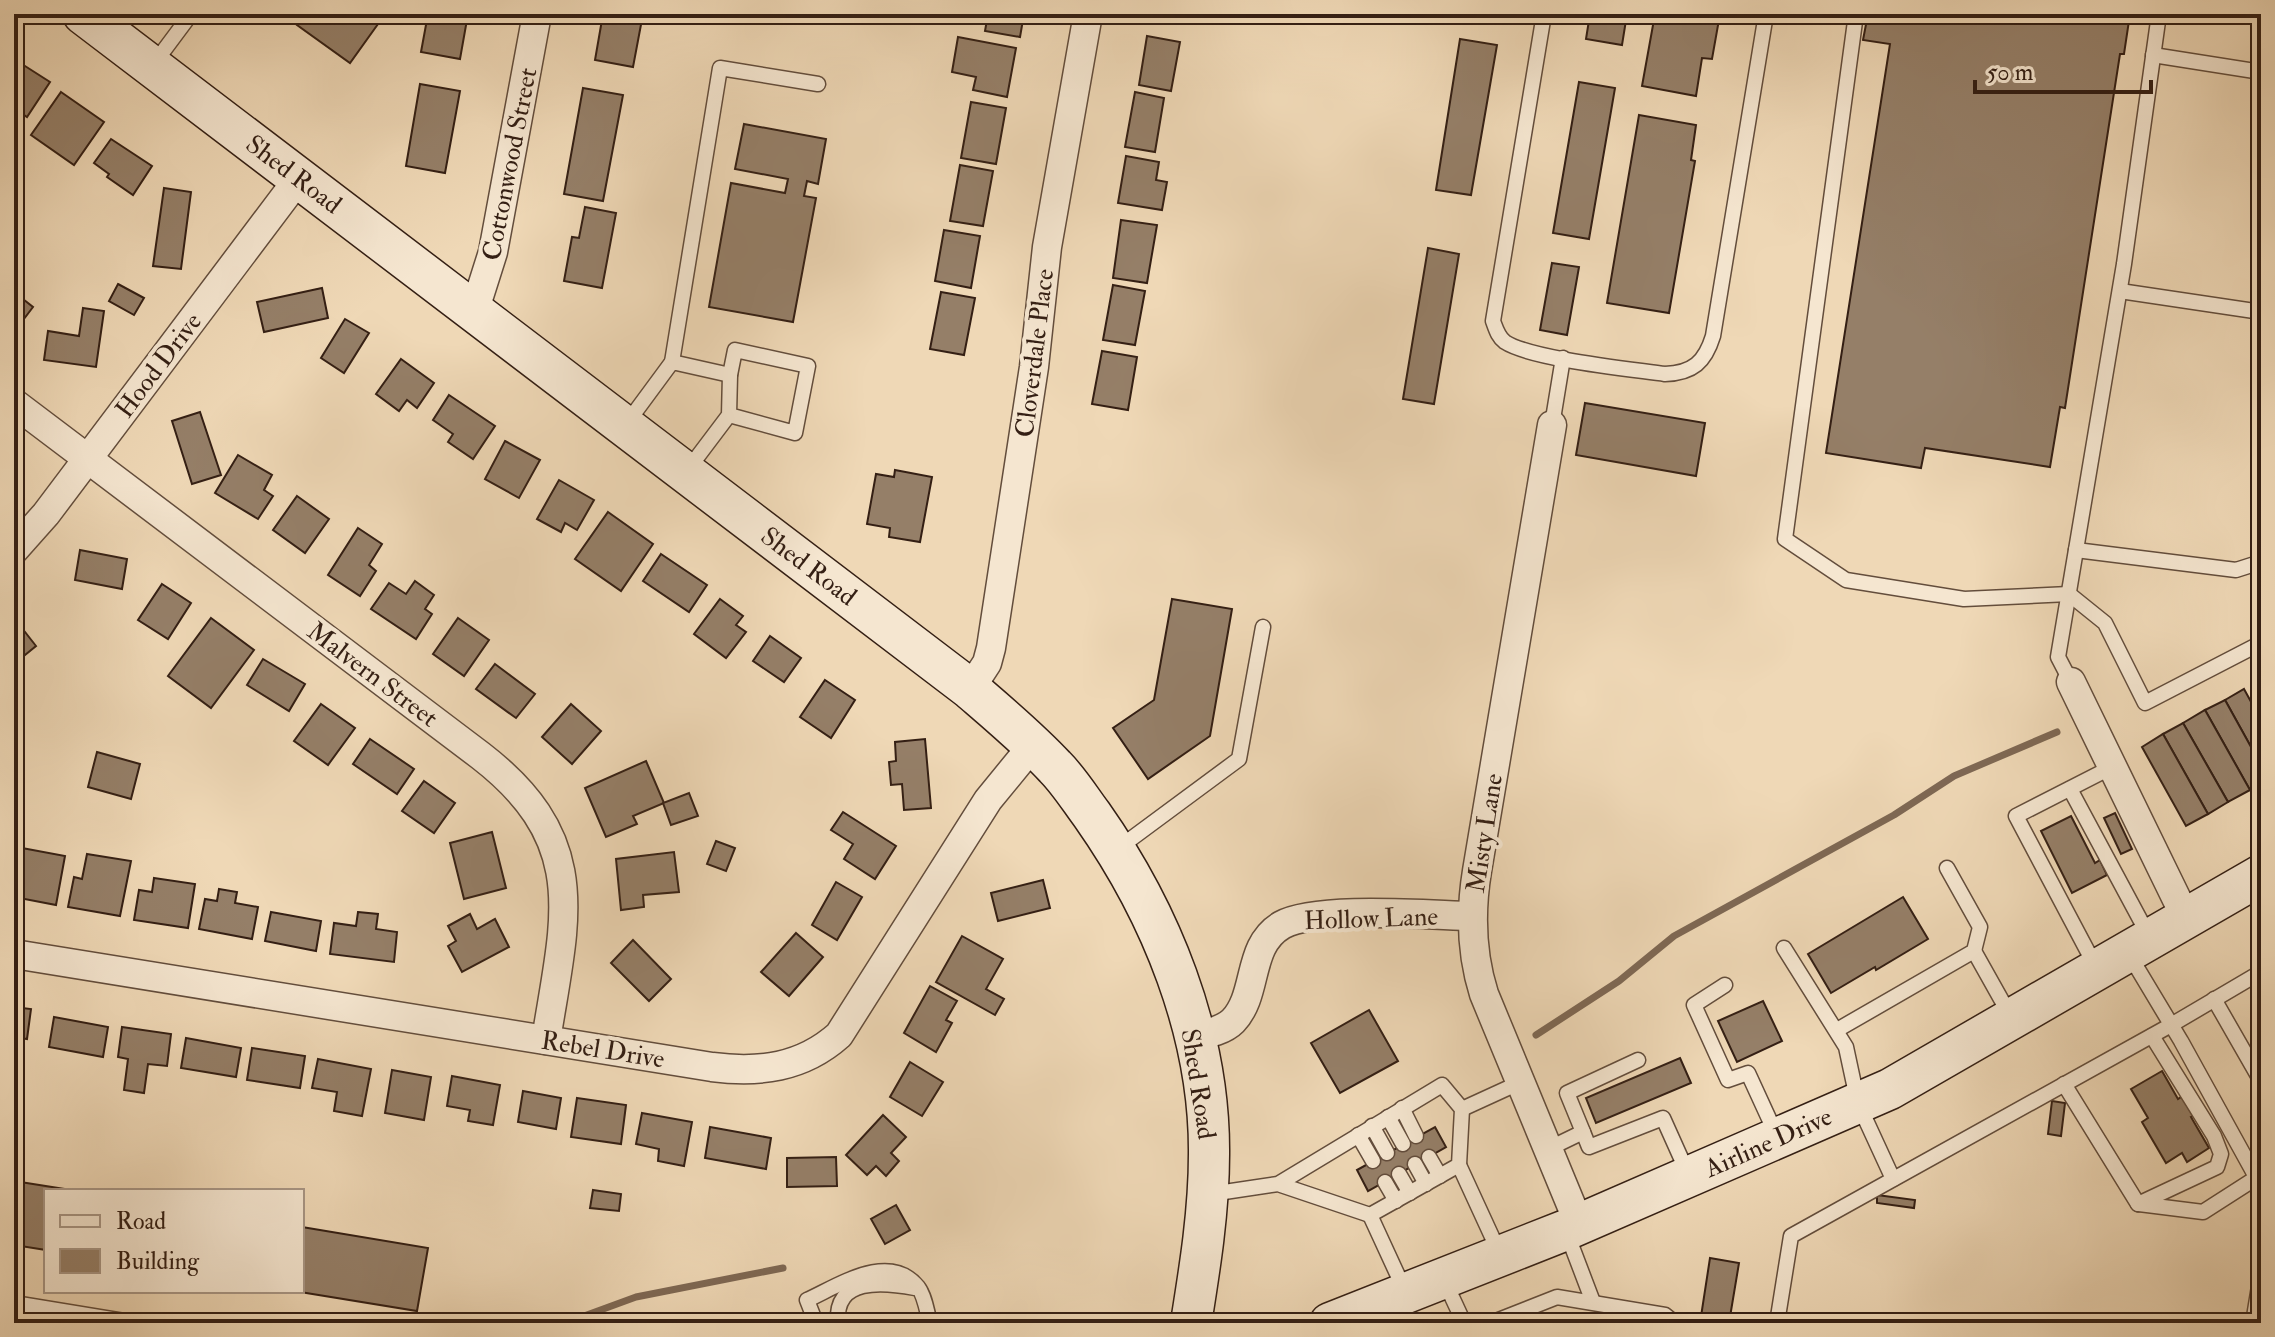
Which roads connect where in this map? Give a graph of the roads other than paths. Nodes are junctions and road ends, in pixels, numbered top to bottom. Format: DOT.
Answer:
graph roads {
  1 [pos="83,14"];
  2 [pos="191,14"];
  3 [pos="537,14"];
  4 [pos="1088,14"];
  5 [pos="1544,14"];
  6 [pos="1766,14"];
  7 [pos="1856,14"];
  8 [pos="2159,14"];
  9 [pos="2153,55"];
  10 [pos="152,66"];
  11 [pos="2261,72"];
  12 [pos="818,84"];
  13 [pos="299,178"];
  14 [pos="2120,291"];
  15 [pos="474,312"];
  16 [pos="2261,312"];
  17 [pos="1563,358"];
  18 [pos="672,362"];
  19 [pos="730,375"];
  20 [pos="14,403"];
  21 [pos="729,415"];
  22 [pos="1552,425"];
  23 [pos="625,426"];
  24 [pos="88,459"];
  25 [pos="686,473"];
  26 [pos="14,550"];
  27 [pos="2076,550"];
  28 [pos="2261,562"];
  29 [pos="2069,594"];
  30 [pos="1263,627"];
  31 [pos="2261,643"];
  32 [pos="2071,682"];
  33 [pos="970,689"];
  34 [pos="1033,745"];
  35 [pos="2112,767"];
  36 [pos="2070,789"];
  37 [pos="1116,850"];
  38 [pos="1947,868"];
  39 [pos="2261,875"];
  40 [pos="1472,916"];
  41 [pos="2186,918"];
  42 [pos="1784,948"];
  43 [pos="1974,951"];
  44 [pos="2125,953"];
  45 [pos="14,954"];
  46 [pos="2261,972"];
  47 [pos="1725,985"];
  48 [pos="2214,999"];
  49 [pos="2012,1018"];
  50 [pos="2171,1025"];
  51 [pos="1837,1030"];
  52 [pos="2152,1036"];
  53 [pos="1193,1037"];
  54 [pos="546,1040"];
  55 [pos="1638,1060"];
  56 [pos="2261,1081"];
  57 [pos="1521,1082"];
  58 [pos="2064,1084"];
  59 [pos="1858,1103"];
  60 [pos="1402,1108"];
  61 [pos="1462,1109"];
  62 [pos="1388,1117"];
  63 [pos="1372,1126"];
  64 [pos="1583,1132"];
  65 [pos="1358,1135"];
  66 [pos="1416,1136"];
  67 [pos="1778,1138"];
  68 [pos="1403,1144"];
  69 [pos="1548,1149"];
  70 [pos="1387,1153"];
  71 [pos="1429,1157"];
  72 [pos="1373,1161"];
  73 [pos="1415,1164"];
  74 [pos="1459,1165"];
  75 [pos="1399,1174"];
  76 [pos="1689,1177"];
  77 [pos="1893,1179"];
  78 [pos="1433,1180"];
  79 [pos="1385,1182"];
  80 [pos="2259,1182"];
  81 [pos="1278,1184"];
  82 [pos="1410,1193"];
  83 [pos="1207,1194"];
  84 [pos="1396,1201"];
  85 [pos="2138,1204"];
  86 [pos="1370,1215"];
  87 [pos="1572,1227"];
  88 [pos="1501,1255"];
  89 [pos="2261,1274"];
  90 [pos="1443,1278"];
  91 [pos="919,1289"];
  92 [pos="1406,1293"];
  93 [pos="1593,1302"];
  94 [pos="14,1303"];
  95 [pos="1347,1320"];
  96 [pos="136,1323"];
  97 [pos="816,1323"];
  98 [pos="838,1323"];
  99 [pos="930,1323"];
  100 [pos="1191,1323"];
  101 [pos="1464,1323"];
  102 [pos="1491,1323"];
  103 [pos="1675,1323"];
  104 [pos="1777,1323"];
  105 [pos="2253,1323"];
  1 -- 10 [label="street, Shed Road"];
  2 -- 10 [label="lane"];
  3 -- 15 [label="street, Cottonwood Street"];
  4 -- 33 [label="street, Cloverdale Place"];
  5 -- 17 [label="lane"];
  6 -- 17 [label="lane"];
  7 -- 29 [label="lane"];
  8 -- 9 [label="lane"];
  9 -- 11 [label="lane"];
  9 -- 14 [label="lane"];
  10 -- 13 [label="street, Shed Road"];
  12 -- 18 [label="lane"];
  13 -- 15 [label="street, Shed Road"];
  13 -- 24 [label="street, Hood Drive"];
  14 -- 16 [label="lane"];
  14 -- 27 [label="lane"];
  15 -- 23 [label="street, Shed Road"];
  17 -- 22 [label="lane"];
  18 -- 19 [label="lane"];
  18 -- 23 [label="lane"];
  19 -- 21 [label="lane"];
  19 -- 21 [label="lane"];
  20 -- 24 [label="street, Malvern Street"];
  21 -- 25 [label="lane"];
  22 -- 40 [label="street, Misty Lane"];
  23 -- 25 [label="street, Shed Road"];
  24 -- 26 [label="street, Hood Drive"];
  24 -- 54 [label="street, Malvern Street"];
  25 -- 33 [label="street, Shed Road"];
  27 -- 28 [label="lane"];
  27 -- 29 [label="lane"];
  29 -- 31 [label="lane"];
  29 -- 32 [label="lane"];
  30 -- 37 [label="lane"];
  32 -- 35 [label="street"];
  33 -- 34 [label="street, Shed Road"];
  34 -- 37 [label="street, Shed Road"];
  34 -- 54 [label="street, Rebel Drive"];
  35 -- 36 [label="lane"];
  35 -- 41 [label="street"];
  36 -- 44 [label="lane"];
  36 -- 44 [label="lane"];
  37 -- 53 [label="street, Shed Road"];
  38 -- 43 [label="lane"];
  39 -- 41 [label="street, Airline Drive"];
  40 -- 53 [label="street, Hollow Lane"];
  40 -- 57 [label="street, Misty Lane"];
  41 -- 44 [label="street, Airline Drive"];
  42 -- 51 [label="lane"];
  43 -- 49 [label="lane"];
  43 -- 51 [label="lane"];
  44 -- 49 [label="street, Airline Drive"];
  44 -- 50 [label="lane"];
  45 -- 54 [label="street, Rebel Drive"];
  46 -- 48 [label="lane"];
  47 -- 67 [label="lane"];
  48 -- 50 [label="lane"];
  48 -- 56 [label="lane"];
  49 -- 59 [label="street, Airline Drive"];
  50 -- 52 [label="lane"];
  50 -- 80 [label="lane"];
  51 -- 59 [label="lane"];
  52 -- 58 [label="lane"];
  52 -- 85 [label="lane"];
  53 -- 83 [label="street, Shed Road"];
  55 -- 64 [label="lane"];
  57 -- 61 [label="lane"];
  57 -- 69 [label="street, Misty Lane"];
  58 -- 77 [label="lane"];
  58 -- 85 [label="lane"];
  59 -- 67 [label="street, Airline Drive"];
  59 -- 77 [label="lane"];
  60 -- 61 [label="lane"];
  60 -- 62 [label="lane"];
  60 -- 66 [label="lane"];
  61 -- 74 [label="lane"];
  62 -- 63 [label="lane"];
  62 -- 68 [label="lane"];
  63 -- 65 [label="lane"];
  63 -- 70 [label="lane"];
  64 -- 69 [label="lane"];
  64 -- 76 [label="lane"];
  65 -- 72 [label="lane"];
  65 -- 81 [label="lane"];
  67 -- 76 [label="street, Airline Drive"];
  69 -- 87 [label="street, Misty Lane"];
  71 -- 78 [label="lane"];
  73 -- 78 [label="lane"];
  74 -- 78 [label="lane"];
  74 -- 88 [label="lane"];
  75 -- 82 [label="lane"];
  76 -- 87 [label="street, Airline Drive"];
  77 -- 104 [label="lane"];
  78 -- 82 [label="lane"];
  79 -- 84 [label="lane"];
  80 -- 85 [label="lane"];
  81 -- 83 [label="lane"];
  81 -- 86 [label="lane"];
  82 -- 84 [label="lane"];
  83 -- 100 [label="street, Shed Road"];
  84 -- 86 [label="lane"];
  86 -- 92 [label="lane"];
  87 -- 88 [label="street, Airline Drive"];
  87 -- 93 [label="lane"];
  88 -- 90 [label="street, Airline Drive"];
  89 -- 105 [label="lane"];
  90 -- 92 [label="street, Airline Drive"];
  90 -- 101 [label="lane"];
  91 -- 97 [label="lane"];
  91 -- 98 [label="lane"];
  91 -- 99 [label="lane"];
  92 -- 95 [label="street, Airline Drive"];
  93 -- 102 [label="lane"];
  93 -- 103 [label="lane"];
  94 -- 96 [label="lane"];
}
